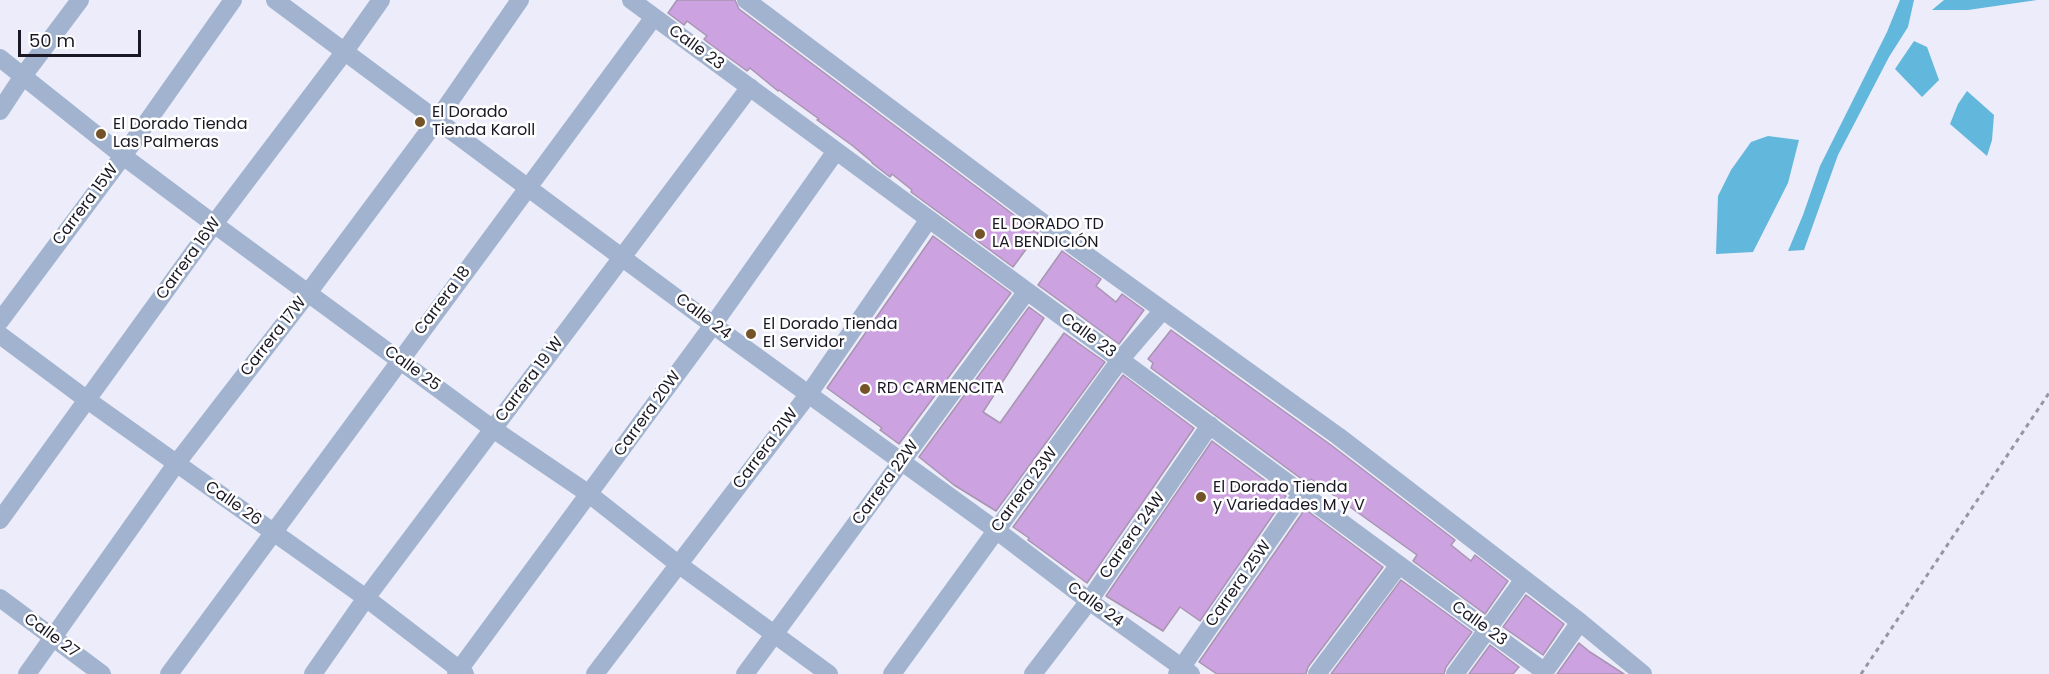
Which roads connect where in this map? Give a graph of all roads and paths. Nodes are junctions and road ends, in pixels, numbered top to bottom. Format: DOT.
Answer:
graph roads {
  1 [pos="80,0"];
  2 [pos="232,0"];
  3 [pos="275,0"];
  4 [pos="381,0"];
  5 [pos="520,0"];
  6 [pos="631,0"];
  7 [pos="746,0"];
  8 [pos="654,17"];
  9 [pos="345,51"];
  10 [pos="0,58"];
  11 [pos="23,76"];
  12 [pos="750,87"];
  13 [pos="0,111"];
  14 [pos="437,120"];
  15 [pos="836,151"];
  16 [pos="123,156"];
  17 [pos="527,188"];
  18 [pos="929,219"];
  19 [pos="214,224"];
  20 [pos="624,258"];
  21 [pos="1027,291"];
  22 [pos="308,293"];
  23 [pos="1163,310"];
  24 [pos="0,321"];
  25 [pos="712,325"];
  26 [pos="0,334"];
  27 [pos="399,360"];
  28 [pos="1120,360"];
  29 [pos="2049,393"];
  30 [pos="808,395"];
  31 [pos="86,399"];
  32 [pos="1210,425"];
  33 [pos="493,429"];
  34 [pos="901,462"];
  35 [pos="176,464"];
  36 [pos="589,494"];
  37 [pos="1302,494"];
  38 [pos="0,520"];
  39 [pos="996,530"];
  40 [pos="275,532"];
  41 [pos="678,564"];
  42 [pos="1399,565"];
  43 [pos="1524,579"];
  44 [pos="0,598"];
  45 [pos="366,598"];
  46 [pos="1089,601"];
  47 [pos="1580,622"];
  48 [pos="1487,630"];
  49 [pos="774,634"];
  50 [pos="54,637"];
  51 [pos="460,672"];
  52 [pos="1184,672"];
  53 [pos="1544,673"];
  54 [pos="27,674"];
  55 [pos="102,674"];
  56 [pos="169,674"];
  57 [pos="313,674"];
  58 [pos="595,674"];
  59 [pos="745,674"];
  60 [pos="829,674"];
  61 [pos="892,674"];
  62 [pos="1033,674"];
  63 [pos="1317,674"];
  64 [pos="1455,674"];
  65 [pos="1643,674"];
  66 [pos="1861,674"];
  1 -- 11 [label="street"];
  2 -- 16 [label="street, Carrera 15W"];
  3 -- 9 [label="street, Calle 24"];
  4 -- 9 [label="street, Carrera 16W"];
  5 -- 14 [label="street, Carrera 17W"];
  6 -- 8 [label="street, Calle 23"];
  7 -- 23 [label="street"];
  8 -- 12 [label="street, Calle 23"];
  8 -- 17 [label="street, Carrera 18"];
  9 -- 14 [label="street, Calle 24"];
  9 -- 19 [label="street, Carrera 16W"];
  10 -- 11 [label="street, Calle 25"];
  11 -- 13 [label="street"];
  11 -- 16 [label="street, Calle 25"];
  12 -- 15 [label="street, Calle 23"];
  12 -- 20 [label="street, Carrera 19 W"];
  14 -- 17 [label="street, Calle 24"];
  14 -- 22 [label="street, Carrera 17W"];
  15 -- 18 [label="street, Calle 23"];
  15 -- 25 [label="street, Carrera 20W"];
  16 -- 19 [label="street, Calle 25"];
  16 -- 24 [label="street, Carrera 15W"];
  17 -- 20 [label="street, Calle 24"];
  17 -- 27 [label="street, Carrera 18"];
  18 -- 21 [label="street, Calle 23"];
  18 -- 30 [label="street, Carrera 21W"];
  19 -- 22 [label="street, Calle 25"];
  19 -- 31 [label="street, Carrera 16W"];
  20 -- 25 [label="street, Calle 24"];
  20 -- 33 [label="street, Carrera 19 W"];
  21 -- 28 [label="street, Calle 23"];
  21 -- 34 [label="street, Carrera 22W"];
  22 -- 27 [label="street, Calle 25"];
  22 -- 35 [label="street, Carrera 17W"];
  23 -- 28 [label="street, Carrera 23W"];
  23 -- 43 [label="street"];
  25 -- 30 [label="street, Calle 24"];
  25 -- 36 [label="street, Carrera 20W"];
  26 -- 31 [label="street, Calle 26"];
  27 -- 33 [label="street, Calle 25"];
  27 -- 40 [label="street, Carrera 18"];
  28 -- 32 [label="street, Calle 23"];
  28 -- 39 [label="street, Carrera 23W"];
  29 -- 66 [label="path"];
  30 -- 34 [label="street, Calle 24"];
  30 -- 41 [label="street, Carrera 21W"];
  31 -- 35 [label="street, Calle 26"];
  31 -- 38 [label="street, Carrera 16W"];
  32 -- 37 [label="street, Calle 23"];
  32 -- 46 [label="street, Carrera 24W"];
  33 -- 36 [label="street, Calle 25"];
  33 -- 45 [label="street, Carrera 19 W"];
  34 -- 39 [label="street, Calle 24"];
  34 -- 49 [label="street, Carrera 22W"];
  35 -- 40 [label="street, Calle 26"];
  35 -- 50 [label="street, Carrera 17W"];
  36 -- 41 [label="street, Calle 25"];
  36 -- 51 [label="street, Carrera 20W"];
  37 -- 42 [label="street, Calle 23"];
  37 -- 52 [label="street, Carrera 25W"];
  39 -- 46 [label="street, Calle 24"];
  39 -- 61 [label="street, Carrera 23W"];
  40 -- 45 [label="street, Calle 26"];
  40 -- 56 [label="street, Carrera 18"];
  41 -- 49 [label="street, Calle 25"];
  41 -- 58 [label="street, Carrera 21W"];
  42 -- 48 [label="street, Calle 23"];
  42 -- 63 [label="street"];
  43 -- 47 [label="street"];
  43 -- 48 [label="street"];
  44 -- 50 [label="street, Calle 27"];
  45 -- 51 [label="street, Calle 26"];
  45 -- 57 [label="street, Carrera 19 W"];
  46 -- 52 [label="street, Calle 24"];
  46 -- 62 [label="street, Carrera 24W"];
  47 -- 53 [label="street"];
  47 -- 65 [label="street"];
  48 -- 53 [label="street, Calle 23"];
  48 -- 64 [label="street"];
  49 -- 59 [label="street, Carrera 22W"];
  49 -- 60 [label="street, Calle 25"];
  50 -- 54 [label="street, Carrera 17W"];
  50 -- 55 [label="street, Calle 27"];
}
